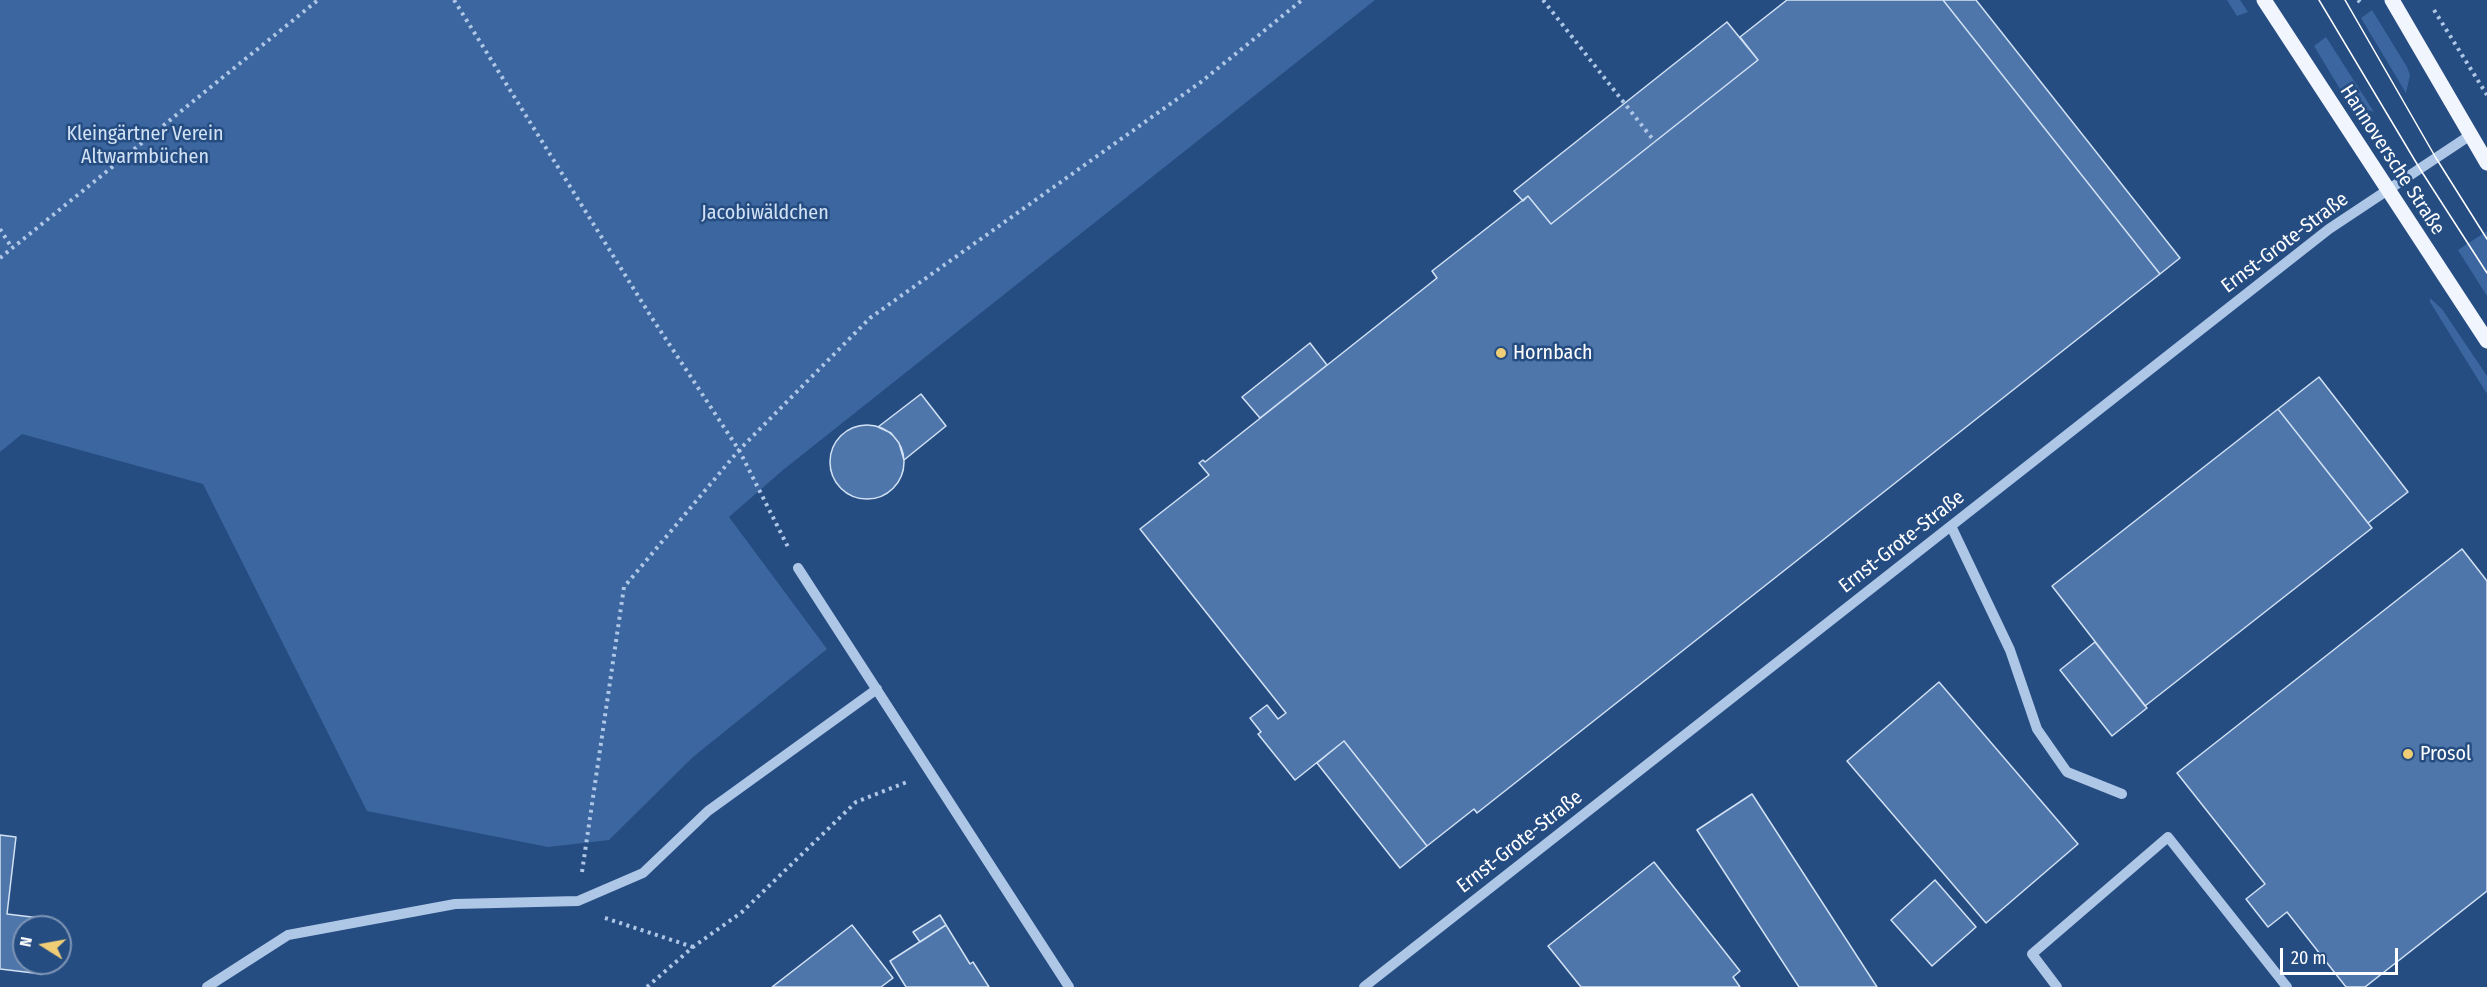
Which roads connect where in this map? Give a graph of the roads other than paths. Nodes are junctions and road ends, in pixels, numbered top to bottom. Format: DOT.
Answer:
graph roads {
  1 [pos="2264,0"];
  2 [pos="2392,0"];
  3 [pos="2469,136"];
  4 [pos="2487,163"];
  5 [pos="2386,190"];
  6 [pos="2487,341"];
  7 [pos="1951,526"];
  8 [pos="798,568"];
  9 [pos="877,689"];
  10 [pos="2122,794"];
  11 [pos="207,987"];
  12 [pos="1069,987"];
  13 [pos="1364,987"];
  14 [pos="2057,987"];
  15 [pos="2287,987"];
  1 -- 5 [label="main road, Hannoversche Straße"];
  2 -- 3 [label="main road"];
  3 -- 4 [label="main road"];
  3 -- 5 [label="street, Ernst-Grote-Straße"];
  5 -- 6 [label="main road, Hannoversche Straße"];
  5 -- 7 [label="street, Ernst-Grote-Straße"];
  7 -- 10 [label="street"];
  7 -- 13 [label="street, Ernst-Grote-Straße"];
  8 -- 9 [label="street"];
  9 -- 11 [label="street"];
  9 -- 12 [label="street"];
  14 -- 15 [label="street"];
}
